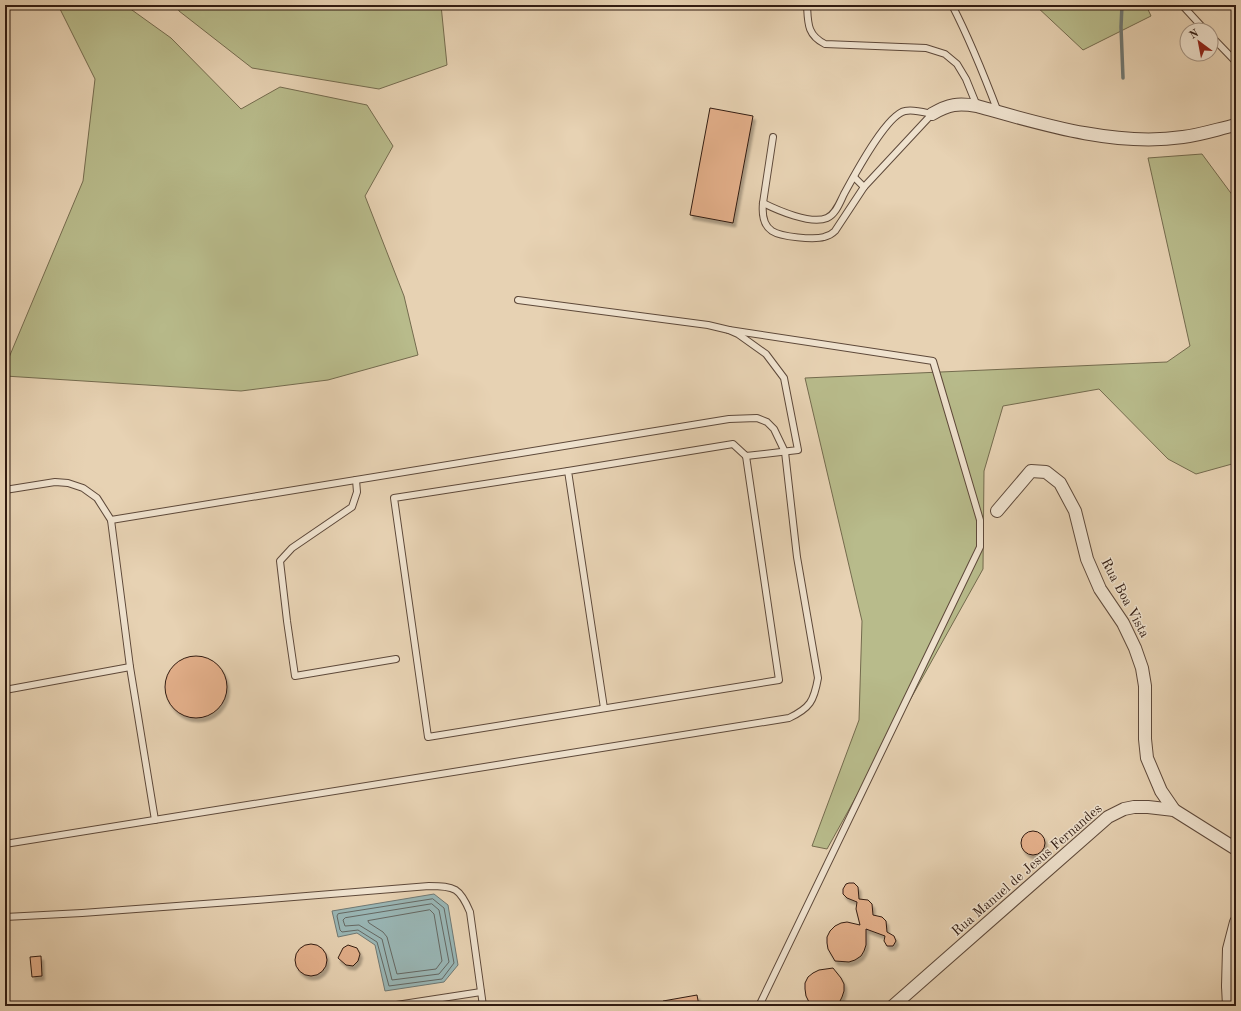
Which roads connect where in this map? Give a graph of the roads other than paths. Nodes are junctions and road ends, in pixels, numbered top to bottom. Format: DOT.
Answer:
graph roads {
  1 [pos="806,5"];
  2 [pos="952,5"];
  3 [pos="1182,5"];
  4 [pos="1198,22"];
  5 [pos="1219,44"];
  6 [pos="1236,62"];
  7 [pos="977,106"];
  8 [pos="998,112"];
  9 [pos="932,114"];
  10 [pos="1236,125"];
  11 [pos="773,137"];
  12 [pos="854,177"];
  13 [pos="864,187"];
  14 [pos="763,203"];
  15 [pos="518,300"];
  16 [pos="729,330"];
  17 [pos="785,452"];
  18 [pos="746,456"];
  19 [pos="568,472"];
  20 [pos="356,480"];
  21 [pos="5,490"];
  22 [pos="997,511"];
  23 [pos="111,520"];
  24 [pos="396,659"];
  25 [pos="130,667"];
  26 [pos="5,690"];
  27 [pos="604,708"];
  28 [pos="1174,810"];
  29 [pos="155,820"];
  30 [pos="5,844"];
  31 [pos="1236,849"];
  32 [pos="5,917"];
  33 [pos="1236,922"];
  34 [pos="1228,986"];
  35 [pos="481,992"];
  36 [pos="1236,996"];
  37 [pos="390,1006"];
  38 [pos="483,1006"];
  39 [pos="760,1006"];
  40 [pos="893,1006"];
  41 [pos="1229,1006"];
  1 -- 7 [label="lane"];
  2 -- 8 [label="lane"];
  3 -- 4 [label="lane"];
  5 -- 6 [label="lane"];
  7 -- 8 [label="street"];
  7 -- 9 [label="street"];
  8 -- 10 [label="street"];
  9 -- 12 [label="lane"];
  9 -- 13 [label="lane"];
  11 -- 14 [label="lane"];
  12 -- 13 [label="lane"];
  12 -- 14 [label="lane"];
  13 -- 14 [label="lane"];
  15 -- 16 [label="lane"];
  16 -- 17 [label="lane"];
  16 -- 39 [label="lane"];
  17 -- 18 [label="lane"];
  17 -- 20 [label="lane"];
  17 -- 29 [label="lane"];
  18 -- 19 [label="lane"];
  18 -- 27 [label="lane"];
  19 -- 27 [label="lane"];
  19 -- 27 [label="lane"];
  20 -- 23 [label="lane"];
  20 -- 24 [label="lane"];
  21 -- 23 [label="lane"];
  22 -- 28 [label="street, Rua Boa Vista"];
  23 -- 25 [label="lane"];
  25 -- 26 [label="lane"];
  25 -- 29 [label="lane"];
  28 -- 31 [label="street, Rua Manuel de Jesus Fernandes"];
  28 -- 40 [label="street, Rua Manuel de Jesus Fernandes"];
  29 -- 30 [label="lane"];
  32 -- 35 [label="lane"];
  33 -- 34 [label="street"];
  34 -- 36 [label="street"];
  34 -- 41 [label="street"];
  35 -- 37 [label="lane"];
  35 -- 38 [label="lane"];
}
